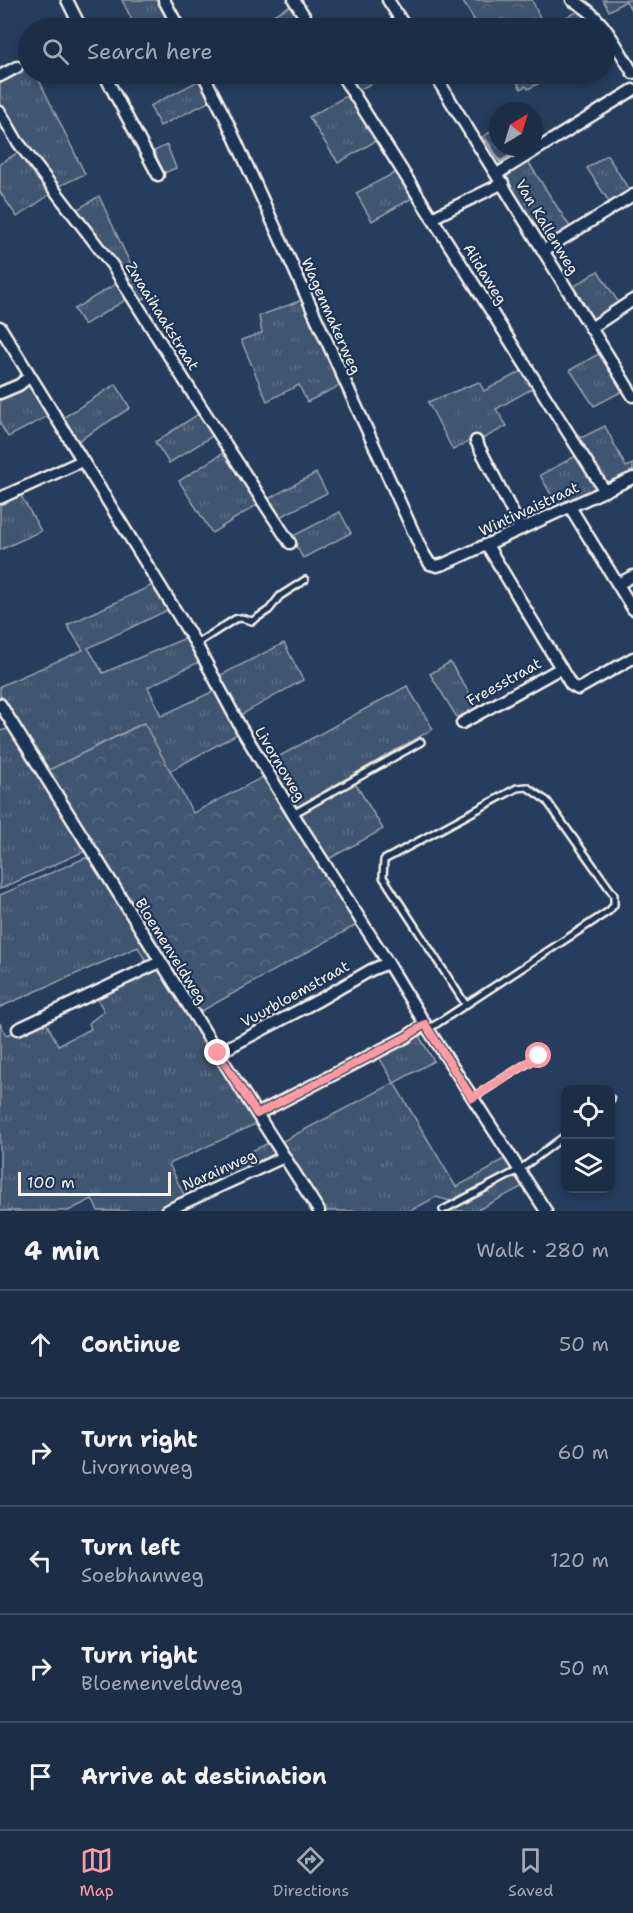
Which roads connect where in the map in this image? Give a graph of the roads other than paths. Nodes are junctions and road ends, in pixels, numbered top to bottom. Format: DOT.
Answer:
graph roads {
  1 [pos="67,0"];
  2 [pos="164,0"];
  3 [pos="294,0"];
  4 [pos="388,0"];
  5 [pos="572,0"];
  6 [pos="76,18"];
  7 [pos="174,18"];
  8 [pos="306,18"];
  9 [pos="400,18"];
  10 [pos="597,18"];
  11 [pos="615,45"];
  12 [pos="17,67"];
  13 [pos="633,73"];
  14 [pos="0,76"];
  15 [pos="110,84"];
  16 [pos="208,84"];
  17 [pos="347,84"];
  18 [pos="440,84"];
  19 [pos="633,90"];
  20 [pos="0,112"];
  21 [pos="158,175"];
  22 [pos="500,178"];
  23 [pos="633,195"];
  24 [pos="432,218"];
  25 [pos="543,251"];
  26 [pos="633,300"];
  27 [pos="0,327"];
  28 [pos="591,328"];
  29 [pos="30,376"];
  30 [pos="0,393"];
  31 [pos="633,396"];
  32 [pos="476,441"];
  33 [pos="82,461"];
  34 [pos="633,478"];
  35 [pos="605,491"];
  36 [pos="0,498"];
  37 [pos="570,507"];
  38 [pos="521,529"];
  39 [pos="290,543"];
  40 [pos="487,544"];
  41 [pos="437,566"];
  42 [pos="633,576"];
  43 [pos="305,580"];
  44 [pos="618,584"];
  45 [pos="633,609"];
  46 [pos="196,644"];
  47 [pos="633,658"];
  48 [pos="561,668"];
  49 [pos="0,704"];
  50 [pos="462,723"];
  51 [pos="5,725"];
  52 [pos="421,742"];
  53 [pos="293,814"];
  54 [pos="160,962"];
  55 [pos="388,963"];
  56 [pos="466,1005"];
  57 [pos="426,1027"];
  58 [pos="18,1029"];
  59 [pos="218,1053"];
  60 [pos="539,1056"];
  61 [pos="472,1098"];
  62 [pos="257,1114"];
  63 [pos="561,1139"];
  64 [pos="284,1157"];
  65 [pos="519,1170"];
  66 [pos="443,1210"];
  67 [pos="166,1211"];
  68 [pos="319,1211"];
  69 [pos="546,1211"];
  1 -- 6 [label="street"];
  2 -- 7 [label="street"];
  3 -- 8 [label="street"];
  4 -- 9 [label="street"];
  5 -- 10 [label="street"];
  11 -- 13 [label="street"];
  12 -- 14 [label="street"];
  15 -- 21 [label="street"];
  16 -- 41 [label="street, Wagenmakerweg"];
  17 -- 24 [label="street, Alidaweg"];
  18 -- 22 [label="street, Van Kallenweg"];
  19 -- 22 [label="street"];
  20 -- 39 [label="street, Zwaaihaakstraat"];
  22 -- 24 [label="street"];
  22 -- 25 [label="street, Van Kallenweg"];
  23 -- 25 [label="street"];
  24 -- 35 [label="street, Alidaweg"];
  25 -- 28 [label="street, Van Kallenweg"];
  26 -- 28 [label="street"];
  27 -- 29 [label="street, Livornoweg"];
  28 -- 31 [label="street, Van Kallenweg"];
  29 -- 30 [label="street"];
  29 -- 33 [label="street, Livornoweg"];
  32 -- 38 [label="street"];
  33 -- 36 [label="street"];
  33 -- 46 [label="street, Livornoweg"];
  34 -- 35 [label="street, Wintiwaistraat"];
  35 -- 37 [label="street, Wintiwaistraat"];
  37 -- 38 [label="street, Wintiwaistraat"];
  37 -- 44 [label="street"];
  38 -- 40 [label="street, Wintiwaistraat"];
  40 -- 41 [label="street, Wintiwaistraat"];
  40 -- 48 [label="street"];
  42 -- 44 [label="street"];
  43 -- 46 [label="lane"];
  44 -- 45 [label="street"];
  46 -- 53 [label="street, Livornoweg"];
  47 -- 48 [label="street"];
  48 -- 50 [label="street, Freesstraat"];
  49 -- 51 [label="street, Bloemenveldweg"];
  51 -- 54 [label="street, Bloemenveldweg"];
  52 -- 53 [label="lane"];
  53 -- 55 [label="street, Livornoweg"];
  54 -- 58 [label="street"];
  54 -- 59 [label="street, Bloemenveldweg"];
  55 -- 57 [label="street, Livornoweg"];
  55 -- 59 [label="street, Vuurbloemstraat"];
  56 -- 56 [label="lane"];
  56 -- 57 [label="lane"];
  57 -- 61 [label="street, Livornoweg"];
  57 -- 62 [label="street"];
  59 -- 62 [label="street, Bloemenveldweg"];
  60 -- 61 [label="lane"];
  61 -- 65 [label="street, Livornoweg"];
  62 -- 64 [label="street, Bloemenveldweg"];
  63 -- 65 [label="lane"];
  64 -- 67 [label="street, Narainweg"];
  64 -- 68 [label="street, Bloemenveldweg"];
  65 -- 66 [label="lane"];
  65 -- 69 [label="street, Livornoweg"];
}
